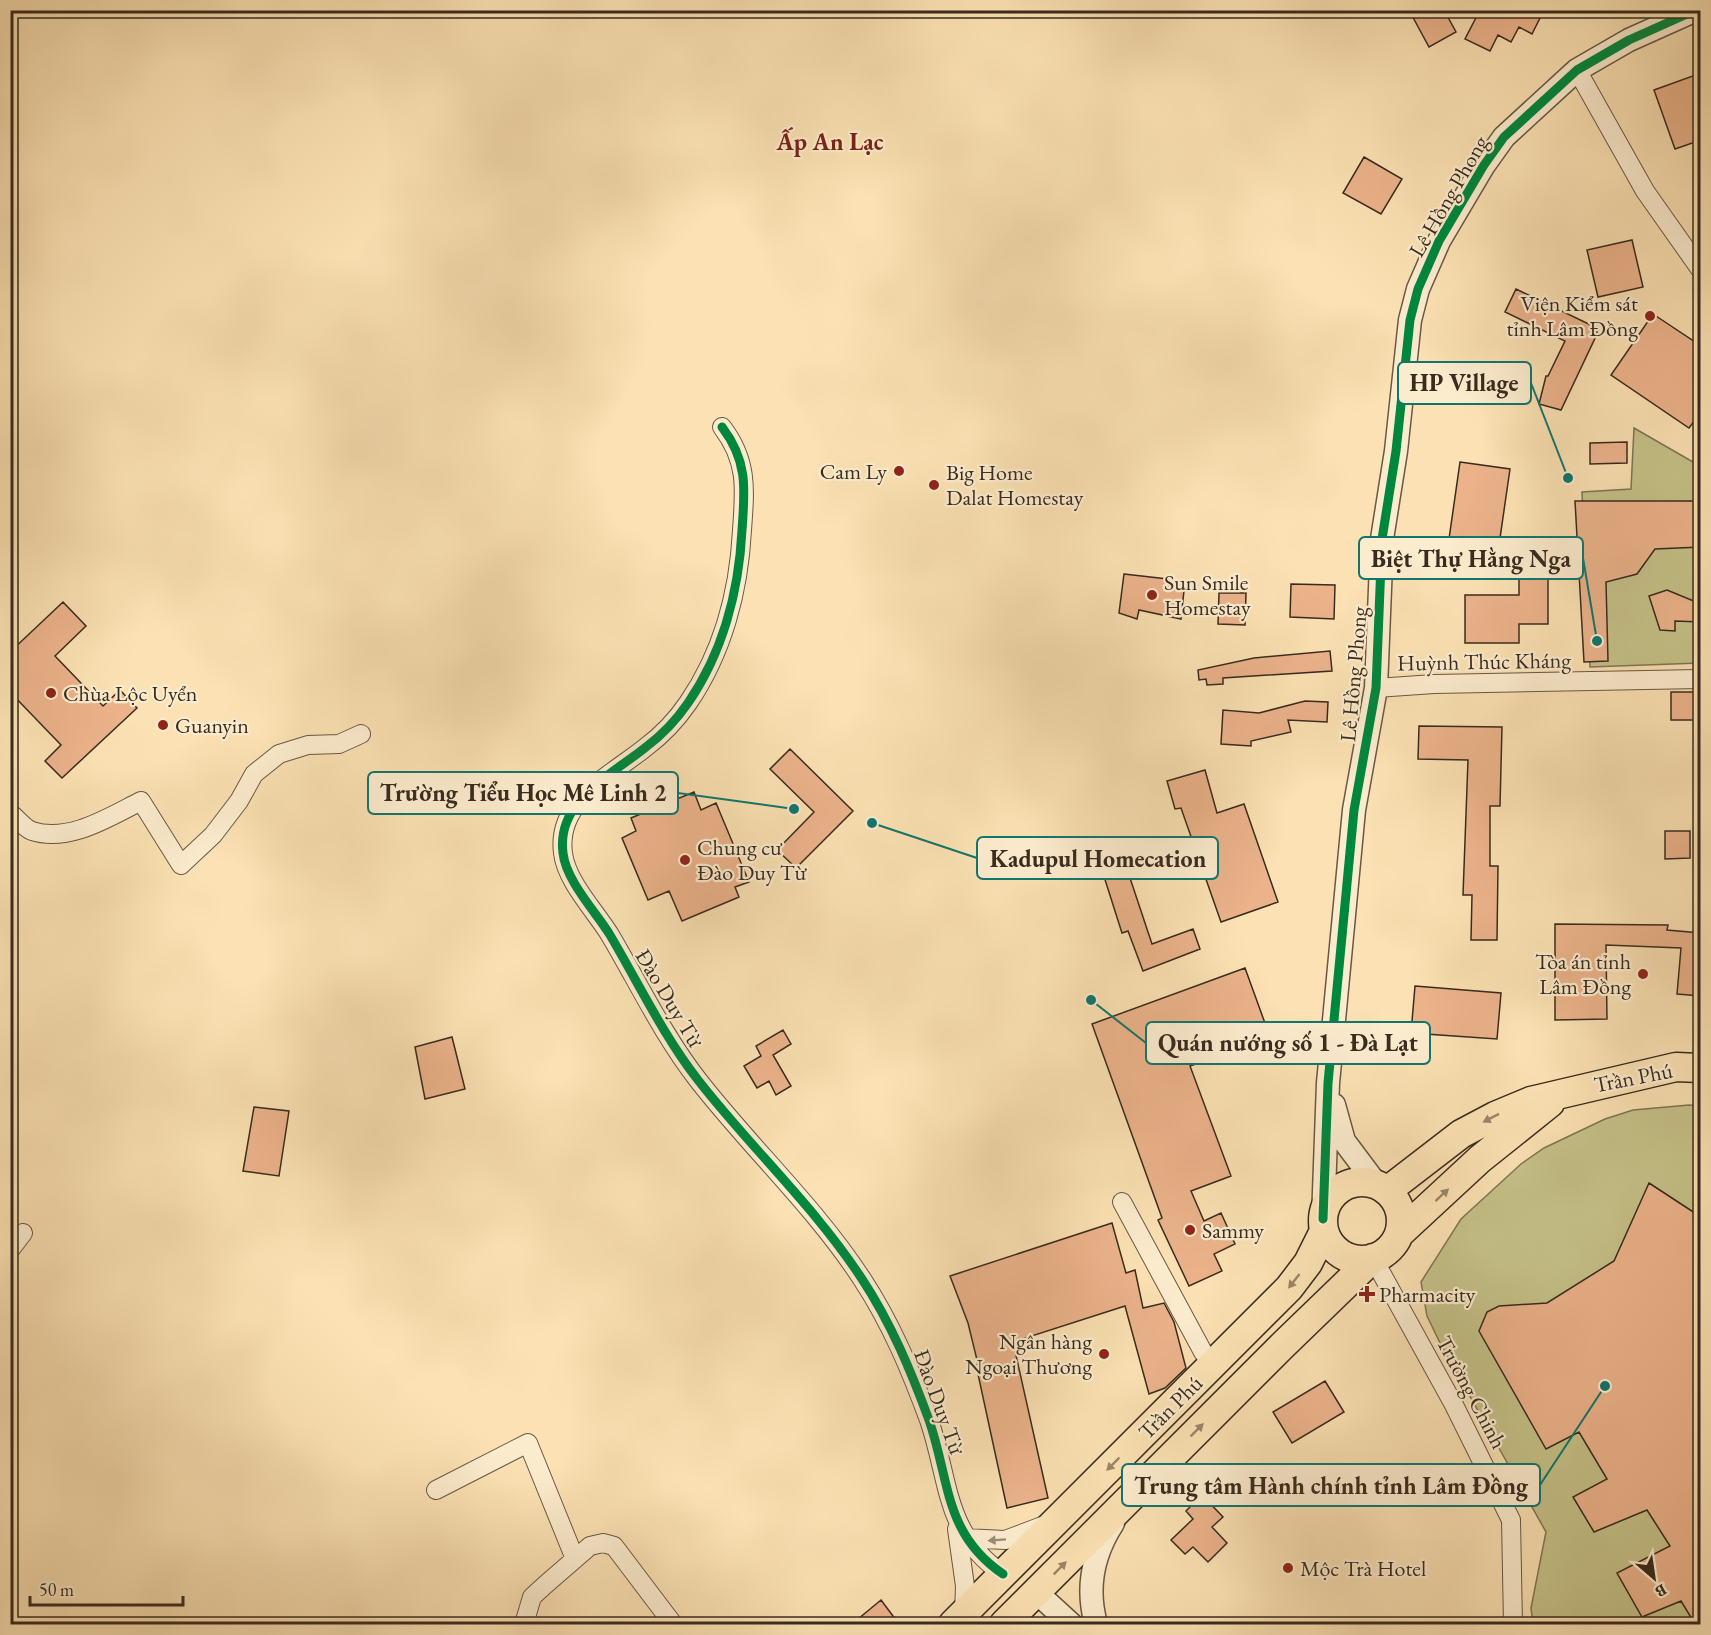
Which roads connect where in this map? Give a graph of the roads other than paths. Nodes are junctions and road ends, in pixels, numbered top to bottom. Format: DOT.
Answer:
graph roads {
  1 [pos="1696,10"];
  2 [pos="1577,70"];
  3 [pos="1701,269"];
  4 [pos="722,427"];
  5 [pos="1701,679"];
  6 [pos="1376,688"];
  7 [pos="361,734"];
  8 [pos="10,813"];
  9 [pos="1701,1068"];
  10 [pos="1328,1083"];
  11 [pos="1566,1091"];
  12 [pos="1382,1188"];
  13 [pos="1122,1202"];
  14 [pos="1323,1225"];
  15 [pos="22,1233"];
  16 [pos="1399,1234"];
  17 [pos="10,1250"];
  18 [pos="1373,1258"];
  19 [pos="1213,1365"];
  20 [pos="436,1490"];
  21 [pos="1127,1500"];
  22 [pos="1064,1512"];
  23 [pos="954,1515"];
  24 [pos="966,1538"];
  25 [pos="575,1559"];
  26 [pos="1003,1574"];
  27 [pos="1036,1592"];
  28 [pos="959,1619"];
  29 [pos="524,1624"];
  30 [pos="673,1624"];
  31 [pos="1004,1624"];
  32 [pos="1071,1624"];
  33 [pos="1096,1624"];
  34 [pos="1514,1624"];
  1 -- 2 [label="street, Lê Hồng Phong"];
  2 -- 3 [label="street"];
  2 -- 6 [label="street, Lê Hồng Phong"];
  4 -- 23 [label="street, Đào Duy Từ"];
  5 -- 6 [label="street, Huỳnh Thúc Kháng"];
  6 -- 10 [label="street, Lê Hồng Phong"];
  7 -- 8 [label="street"];
  9 -- 11 [label="main road, Trần Phú"];
  10 -- 12 [label="street"];
  10 -- 14 [label="street, Lê Hồng Phong"];
  11 -- 12 [label="main road, Trần Phú, one-way"];
  16 -- 11 [label="main road, Trần Phú, one-way"];
  12 -- 14 [label="main road"];
  12 -- 16 [label="main road"];
  13 -- 19 [label="street"];
  14 -- 18 [label="main road"];
  14 -- 19 [label="main road, Trần Phú, one-way"];
  15 -- 17 [label="street"];
  16 -- 18 [label="main road"];
  21 -- 18 [label="main road, Trần Phú, one-way"];
  18 -- 34 [label="street, Trường Chinh"];
  19 -- 22 [label="main road, Trần Phú, one-way"];
  20 -- 25 [label="street"];
  27 -- 21 [label="main road, Trần Phú, one-way"];
  21 -- 33 [label="street"];
  22 -- 24 [label="street, one-way"];
  22 -- 26 [label="main road, Trần Phú"];
  23 -- 24 [label="street, Đào Duy Từ"];
  23 -- 28 [label="street"];
  24 -- 26 [label="street, Đào Duy Từ"];
  25 -- 29 [label="street"];
  25 -- 30 [label="street"];
  26 -- 27 [label="main road"];
  26 -- 28 [label="main road, Trần Phú"];
  27 -- 31 [label="main road, Trần Phú"];
  27 -- 32 [label="street"];
}
